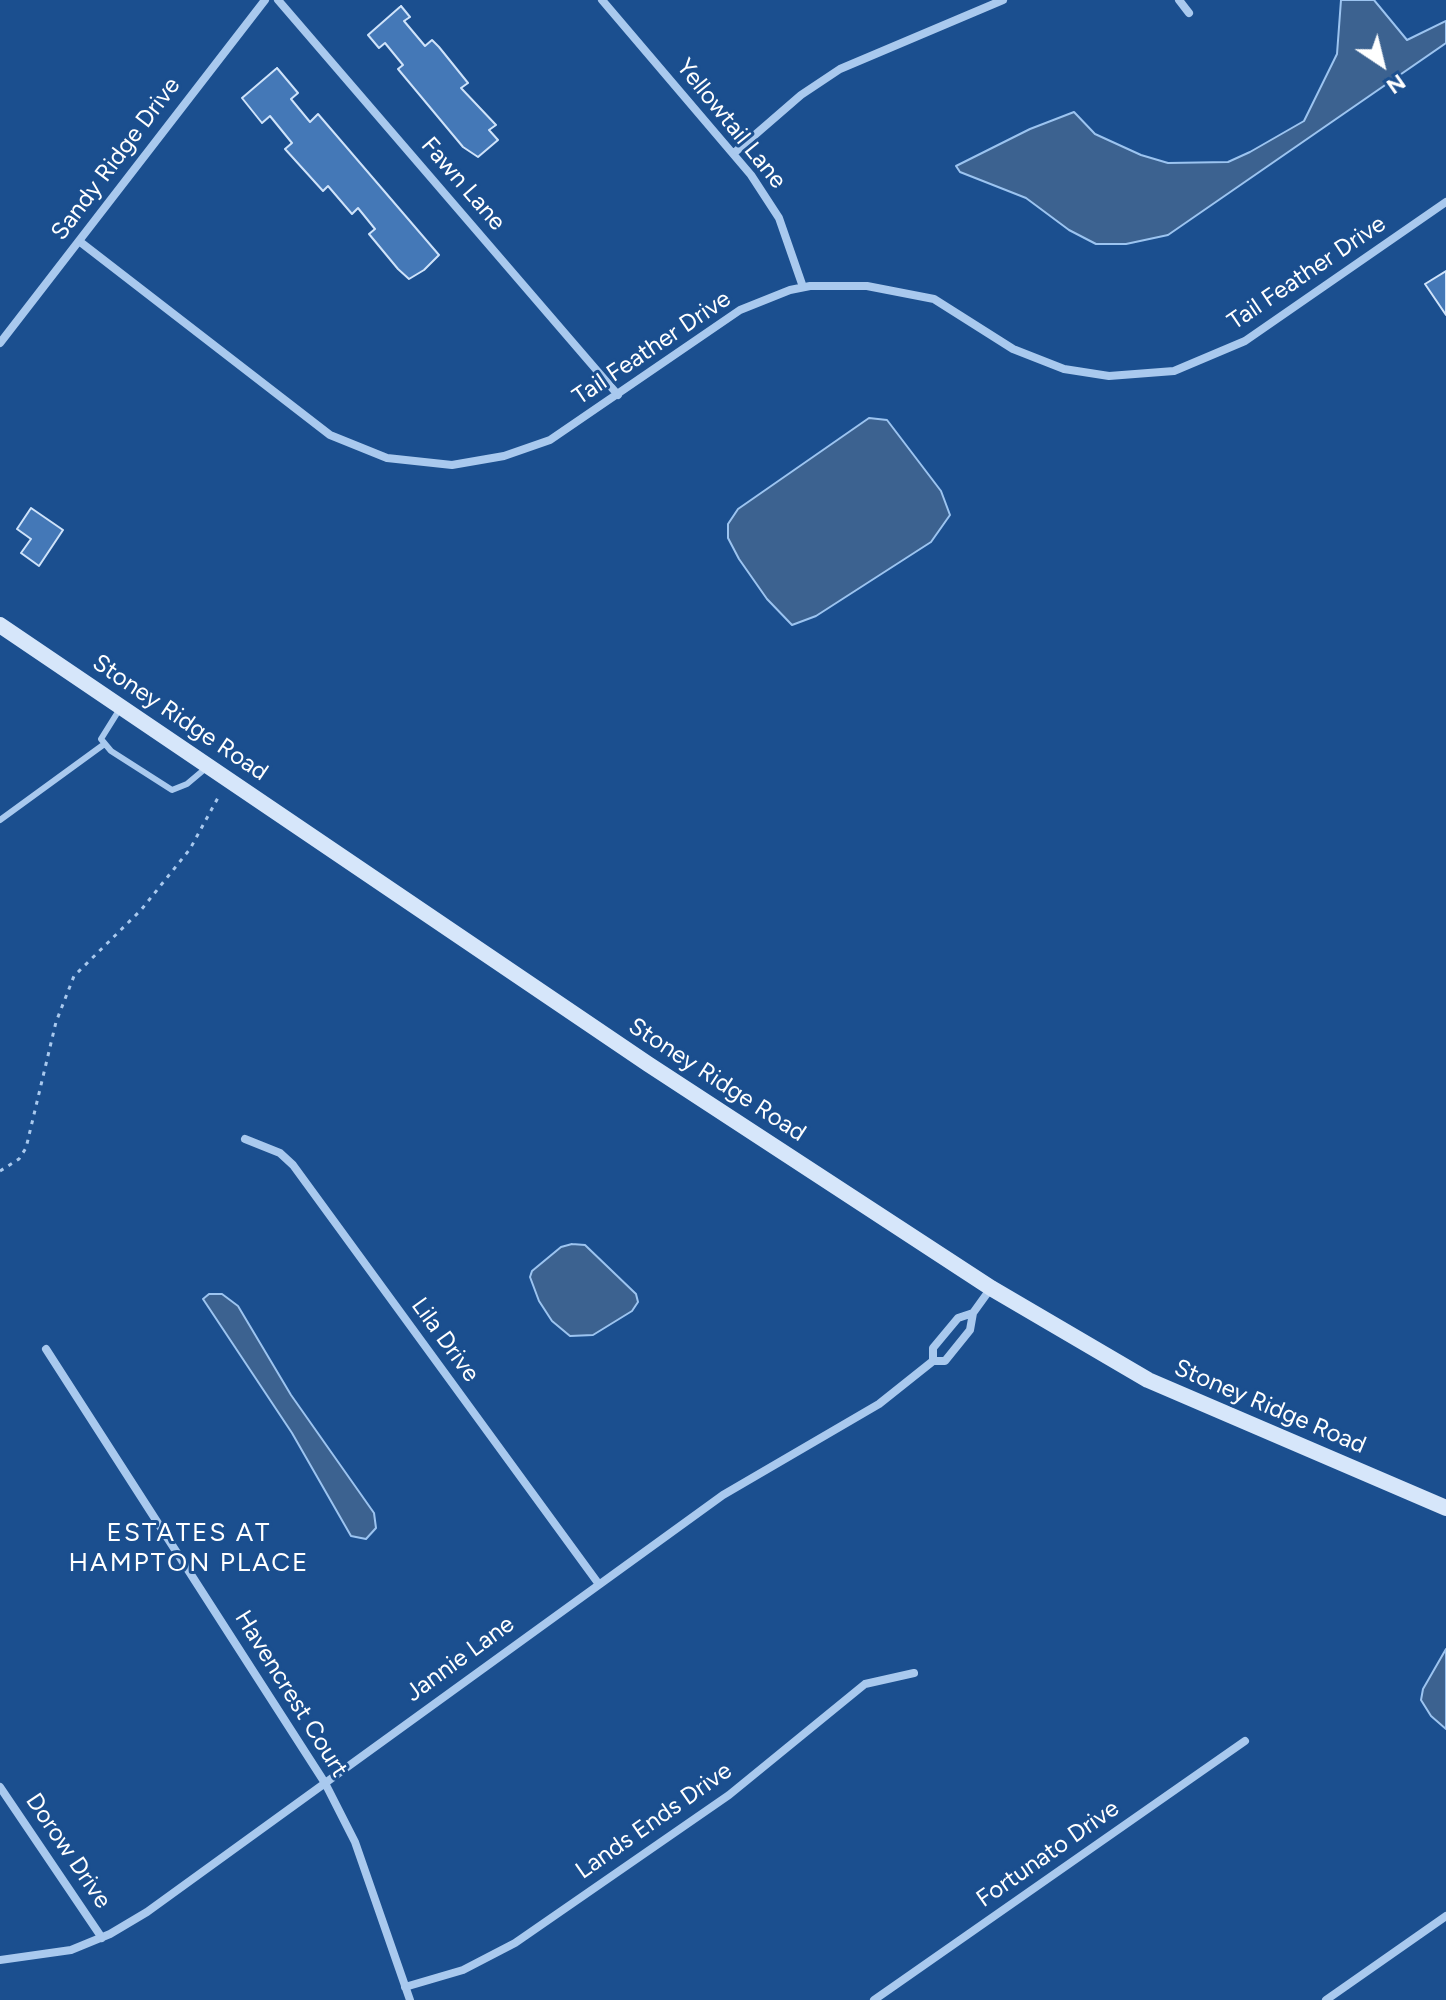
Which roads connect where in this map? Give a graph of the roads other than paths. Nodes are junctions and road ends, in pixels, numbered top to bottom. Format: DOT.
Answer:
graph roads {
  1 [pos="265,0"];
  2 [pos="278,0"];
  3 [pos="602,0"];
  4 [pos="1003,0"];
  5 [pos="1179,0"];
  6 [pos="1189,13"];
  7 [pos="734,153"];
  8 [pos="1446,202"];
  9 [pos="79,241"];
  10 [pos="803,287"];
  11 [pos="0,343"];
  12 [pos="618,395"];
  13 [pos="0,625"];
  14 [pos="121,707"];
  15 [pos="103,745"];
  16 [pos="208,766"];
  17 [pos="0,820"];
  18 [pos="245,1139"];
  19 [pos="991,1288"];
  20 [pos="973,1313"];
  21 [pos="46,1349"];
  22 [pos="933,1361"];
  23 [pos="1446,1508"];
  24 [pos="598,1583"];
  25 [pos="914,1673"];
  26 [pos="1245,1741"];
  27 [pos="325,1783"];
  28 [pos="0,1787"];
  29 [pos="1446,1916"];
  30 [pos="102,1938"];
  31 [pos="0,1960"];
  32 [pos="405,1987"];
  33 [pos="410,2000"];
  34 [pos="874,2000"];
  35 [pos="1326,2000"];
  1 -- 9 [label="street, Sandy Ridge Drive"];
  2 -- 12 [label="street, Fawn Lane"];
  3 -- 7 [label="street, Yellowtail Lane"];
  4 -- 7 [label="street"];
  5 -- 6 [label="street"];
  7 -- 10 [label="street, Yellowtail Lane"];
  8 -- 10 [label="street, Tail Feather Drive"];
  9 -- 11 [label="street, Sandy Ridge Drive"];
  9 -- 12 [label="street, Tail Feather Drive"];
  10 -- 12 [label="street, Tail Feather Drive"];
  13 -- 14 [label="street, Stoney Ridge Road"];
  14 -- 15 [label="lane"];
  14 -- 16 [label="street, Stoney Ridge Road"];
  15 -- 16 [label="lane"];
  15 -- 17 [label="lane"];
  16 -- 19 [label="street, Stoney Ridge Road"];
  18 -- 24 [label="street, Lila Drive"];
  19 -- 20 [label="street, Jannie Lane"];
  19 -- 23 [label="street, Stoney Ridge Road"];
  20 -- 22 [label="street, Jannie Lane"];
  20 -- 22 [label="street, Jannie Lane"];
  21 -- 27 [label="street, Havencrest Court"];
  22 -- 24 [label="street, Jannie Lane"];
  24 -- 27 [label="street, Jannie Lane"];
  25 -- 32 [label="street, Lands Ends Drive"];
  26 -- 34 [label="street, Fortunato Drive"];
  27 -- 30 [label="street, Jannie Lane"];
  27 -- 32 [label="street, Havencrest Court"];
  28 -- 30 [label="street, Dorow Drive"];
  29 -- 35 [label="street"];
  30 -- 31 [label="street, Jannie Lane"];
  32 -- 33 [label="street, Havencrest Court"];
}
